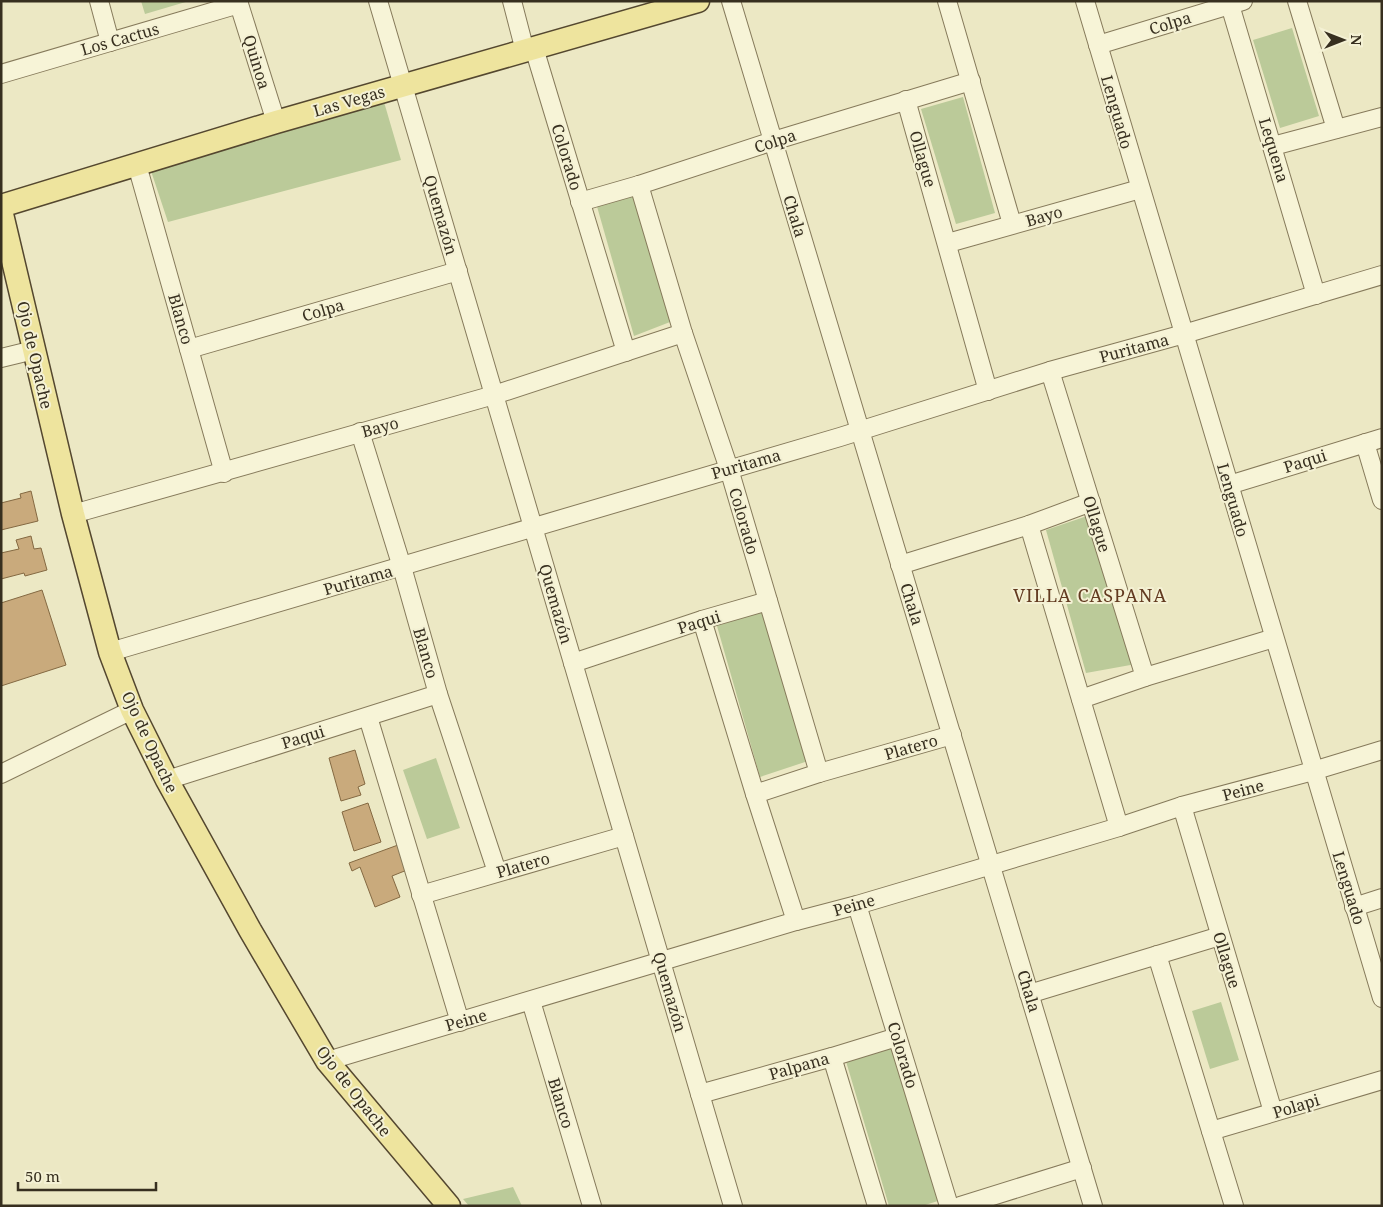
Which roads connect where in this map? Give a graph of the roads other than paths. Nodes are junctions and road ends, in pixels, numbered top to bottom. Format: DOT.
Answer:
graph roads {
  1 [pos="99,1"];
  2 [pos="378,1"];
  3 [pos="512,1"];
  4 [pos="698,1"];
  5 [pos="731,1"];
  6 [pos="947,1"];
  7 [pos="1085,1"];
  8 [pos="1297,1"];
  9 [pos="238,2"];
  10 [pos="1236,3"];
  11 [pos="110,42"];
  12 [pos="1098,45"];
  13 [pos="530,49"];
  14 [pos="1,74"];
  15 [pos="971,81"];
  16 [pos="403,85"];
  17 [pos="906,100"];
  18 [pos="1382,117"];
  19 [pos="276,122"];
  20 [pos="1336,130"];
  21 [pos="773,141"];
  22 [pos="1273,146"];
  23 [pos="137,165"];
  24 [pos="639,185"];
  25 [pos="1140,189"];
  26 [pos="580,202"];
  27 [pos="1,208"];
  28 [pos="1012,224"];
  29 [pos="948,243"];
  30 [pos="458,271"];
  31 [pos="1382,275"];
  32 [pos="1316,295"];
  33 [pos="683,333"];
  34 [pos="1184,334"];
  35 [pos="189,349"];
  36 [pos="34,350"];
  37 [pos="626,352"];
  38 [pos="1,358"];
  39 [pos="1050,371"];
  40 [pos="988,391"];
  41 [pos="494,395"];
  42 [pos="860,431"];
  43 [pos="360,432"];
  44 [pos="1373,440"];
  45 [pos="729,470"];
  46 [pos="224,473"];
  47 [pos="1229,485"];
  48 [pos="1382,500"];
  49 [pos="1090,502"];
  50 [pos="74,514"];
  51 [pos="1029,525"];
  52 [pos="533,528"];
  53 [pos="900,565"];
  54 [pos="402,567"];
  55 [pos="768,602"];
  56 [pos="702,620"];
  57 [pos="1274,638"];
  58 [pos="110,652"];
  59 [pos="573,663"];
  60 [pos="1146,677"];
  61 [pos="438,694"];
  62 [pos="1081,699"];
  63 [pos="132,710"];
  64 [pos="368,717"];
  65 [pos="952,735"];
  66 [pos="1382,750"];
  67 [pos="1313,771"];
  68 [pos="819,773"];
  69 [pos="1,774"];
  70 [pos="167,780"];
  71 [pos="755,794"];
  72 [pos="1182,806"];
  73 [pos="1119,827"];
  74 [pos="624,836"];
  75 [pos="990,865"];
  76 [pos="497,872"];
  77 [pos="421,895"];
  78 [pos="1382,898"];
  79 [pos="857,905"];
  80 [pos="1354,907"];
  81 [pos="796,921"];
  82 [pos="1220,936"];
  83 [pos="1157,955"];
  84 [pos="661,962"];
  85 [pos="1029,994"];
  86 [pos="1382,998"];
  87 [pos="531,1001"];
  88 [pos="460,1022"];
  89 [pos="897,1037"];
  90 [pos="832,1057"];
  91 [pos="327,1061"];
  92 [pos="1382,1080"];
  93 [pos="700,1094"];
  94 [pos="1274,1112"];
  95 [pos="1211,1131"];
  96 [pos="1082,1168"];
  97 [pos="449,1206"];
  98 [pos="592,1206"];
  99 [pos="733,1206"];
  100 [pos="878,1206"];
  101 [pos="949,1206"];
  102 [pos="960,1206"];
  103 [pos="1093,1206"];
  104 [pos="1234,1206"];
  1 -- 11 [label="street"];
  2 -- 16 [label="street, Quemazón"];
  3 -- 13 [label="street, Colorado"];
  4 -- 13 [label="main road, Las Vegas"];
  5 -- 21 [label="street, Chala"];
  6 -- 15 [label="street"];
  7 -- 12 [label="street, Lenguado"];
  8 -- 20 [label="street"];
  9 -- 11 [label="street, Los Cactus"];
  9 -- 19 [label="street, Quinoa"];
  10 -- 12 [label="street, Colpa"];
  10 -- 22 [label="street, Lequena"];
  11 -- 14 [label="street, Los Cactus"];
  12 -- 25 [label="street, Lenguado"];
  13 -- 16 [label="main road, Las Vegas"];
  13 -- 26 [label="street, Colorado"];
  15 -- 17 [label="street, Colpa"];
  15 -- 28 [label="street"];
  16 -- 19 [label="main road, Las Vegas"];
  16 -- 30 [label="street, Quemazón"];
  17 -- 21 [label="street, Colpa"];
  17 -- 29 [label="street, Ollague"];
  18 -- 20 [label="street"];
  19 -- 23 [label="main road, Las Vegas"];
  20 -- 22 [label="street"];
  21 -- 24 [label="street, Colpa"];
  21 -- 42 [label="street, Chala"];
  22 -- 32 [label="street, Lequena"];
  23 -- 27 [label="main road, Las Vegas"];
  23 -- 35 [label="street, Blanco"];
  24 -- 26 [label="street, Colpa"];
  24 -- 33 [label="street, Colorado"];
  25 -- 28 [label="street, Bayo"];
  25 -- 34 [label="street, Lenguado"];
  26 -- 37 [label="street, Colorado"];
  27 -- 36 [label="main road, Ojo de Opache"];
  28 -- 29 [label="street, Bayo"];
  29 -- 40 [label="street, Ollague"];
  30 -- 35 [label="street, Colpa"];
  30 -- 41 [label="street, Quemazón"];
  31 -- 32 [label="street, Puritama"];
  32 -- 34 [label="street, Puritama"];
  33 -- 37 [label="street, Bayo"];
  33 -- 45 [label="street, Colorado"];
  34 -- 39 [label="street, Puritama"];
  34 -- 47 [label="street, Lenguado"];
  35 -- 46 [label="street, Blanco"];
  36 -- 38 [label="street"];
  36 -- 50 [label="main road, Ojo de Opache"];
  37 -- 41 [label="street, Bayo"];
  39 -- 40 [label="street, Puritama"];
  39 -- 49 [label="street, Ollague"];
  40 -- 42 [label="street, Puritama"];
  41 -- 43 [label="street, Bayo"];
  41 -- 52 [label="street, Quemazón"];
  42 -- 45 [label="street, Puritama"];
  42 -- 53 [label="street, Chala"];
  43 -- 46 [label="street, Bayo"];
  43 -- 54 [label="street, Blanco"];
  44 -- 47 [label="street, Paqui"];
  44 -- 48 [label="street"];
  45 -- 52 [label="street, Puritama"];
  45 -- 55 [label="street, Colorado"];
  46 -- 50 [label="street, Bayo"];
  47 -- 57 [label="street, Lenguado"];
  49 -- 51 [label="street"];
  49 -- 60 [label="street, Ollague"];
  50 -- 58 [label="main road, Ojo de Opache"];
  51 -- 53 [label="street"];
  51 -- 62 [label="street"];
  52 -- 54 [label="street, Puritama"];
  52 -- 59 [label="street, Quemazón"];
  53 -- 65 [label="street, Chala"];
  54 -- 58 [label="street, Puritama"];
  54 -- 61 [label="street, Blanco"];
  55 -- 56 [label="street, Paqui"];
  55 -- 68 [label="street, Colorado"];
  56 -- 59 [label="street, Paqui"];
  56 -- 71 [label="street"];
  57 -- 60 [label="street"];
  57 -- 67 [label="street, Lenguado"];
  58 -- 63 [label="main road, Ojo de Opache"];
  59 -- 74 [label="street, Quemazón"];
  60 -- 62 [label="street"];
  61 -- 64 [label="street, Paqui"];
  61 -- 76 [label="street, Blanco"];
  62 -- 73 [label="street"];
  63 -- 69 [label="street"];
  63 -- 70 [label="main road, Ojo de Opache"];
  64 -- 70 [label="street, Paqui"];
  64 -- 77 [label="street"];
  65 -- 68 [label="street, Platero"];
  65 -- 75 [label="street, Chala"];
  66 -- 67 [label="street, Peine"];
  67 -- 72 [label="street, Peine"];
  67 -- 80 [label="street, Lenguado"];
  68 -- 71 [label="street, Platero"];
  70 -- 91 [label="main road, Ojo de Opache"];
  71 -- 81 [label="street"];
  72 -- 73 [label="street, Peine"];
  72 -- 82 [label="street, Ollague"];
  73 -- 75 [label="street, Peine"];
  74 -- 76 [label="street, Platero"];
  74 -- 84 [label="street, Quemazón"];
  75 -- 79 [label="street, Peine"];
  75 -- 85 [label="street, Chala"];
  76 -- 77 [label="street, Platero"];
  77 -- 88 [label="street"];
  78 -- 80 [label="street"];
  79 -- 81 [label="street, Peine"];
  79 -- 89 [label="street, Colorado"];
  80 -- 86 [label="street, Lenguado"];
  81 -- 84 [label="street, Peine"];
  82 -- 83 [label="street"];
  82 -- 94 [label="street, Ollague"];
  83 -- 85 [label="street"];
  83 -- 95 [label="street"];
  84 -- 87 [label="street, Peine"];
  84 -- 93 [label="street, Quemazón"];
  85 -- 96 [label="street, Chala"];
  87 -- 88 [label="street, Peine"];
  87 -- 98 [label="street, Blanco"];
  88 -- 91 [label="street, Peine"];
  89 -- 90 [label="street, Palpana"];
  89 -- 101 [label="street, Colorado"];
  90 -- 93 [label="street, Palpana"];
  90 -- 100 [label="street"];
  91 -- 97 [label="main road, Ojo de Opache"];
  92 -- 94 [label="street, Polapi"];
  93 -- 99 [label="street, Quemazón"];
  94 -- 95 [label="street, Polapi"];
  95 -- 104 [label="street"];
  96 -- 102 [label="street"];
  96 -- 103 [label="street, Chala"];
}
